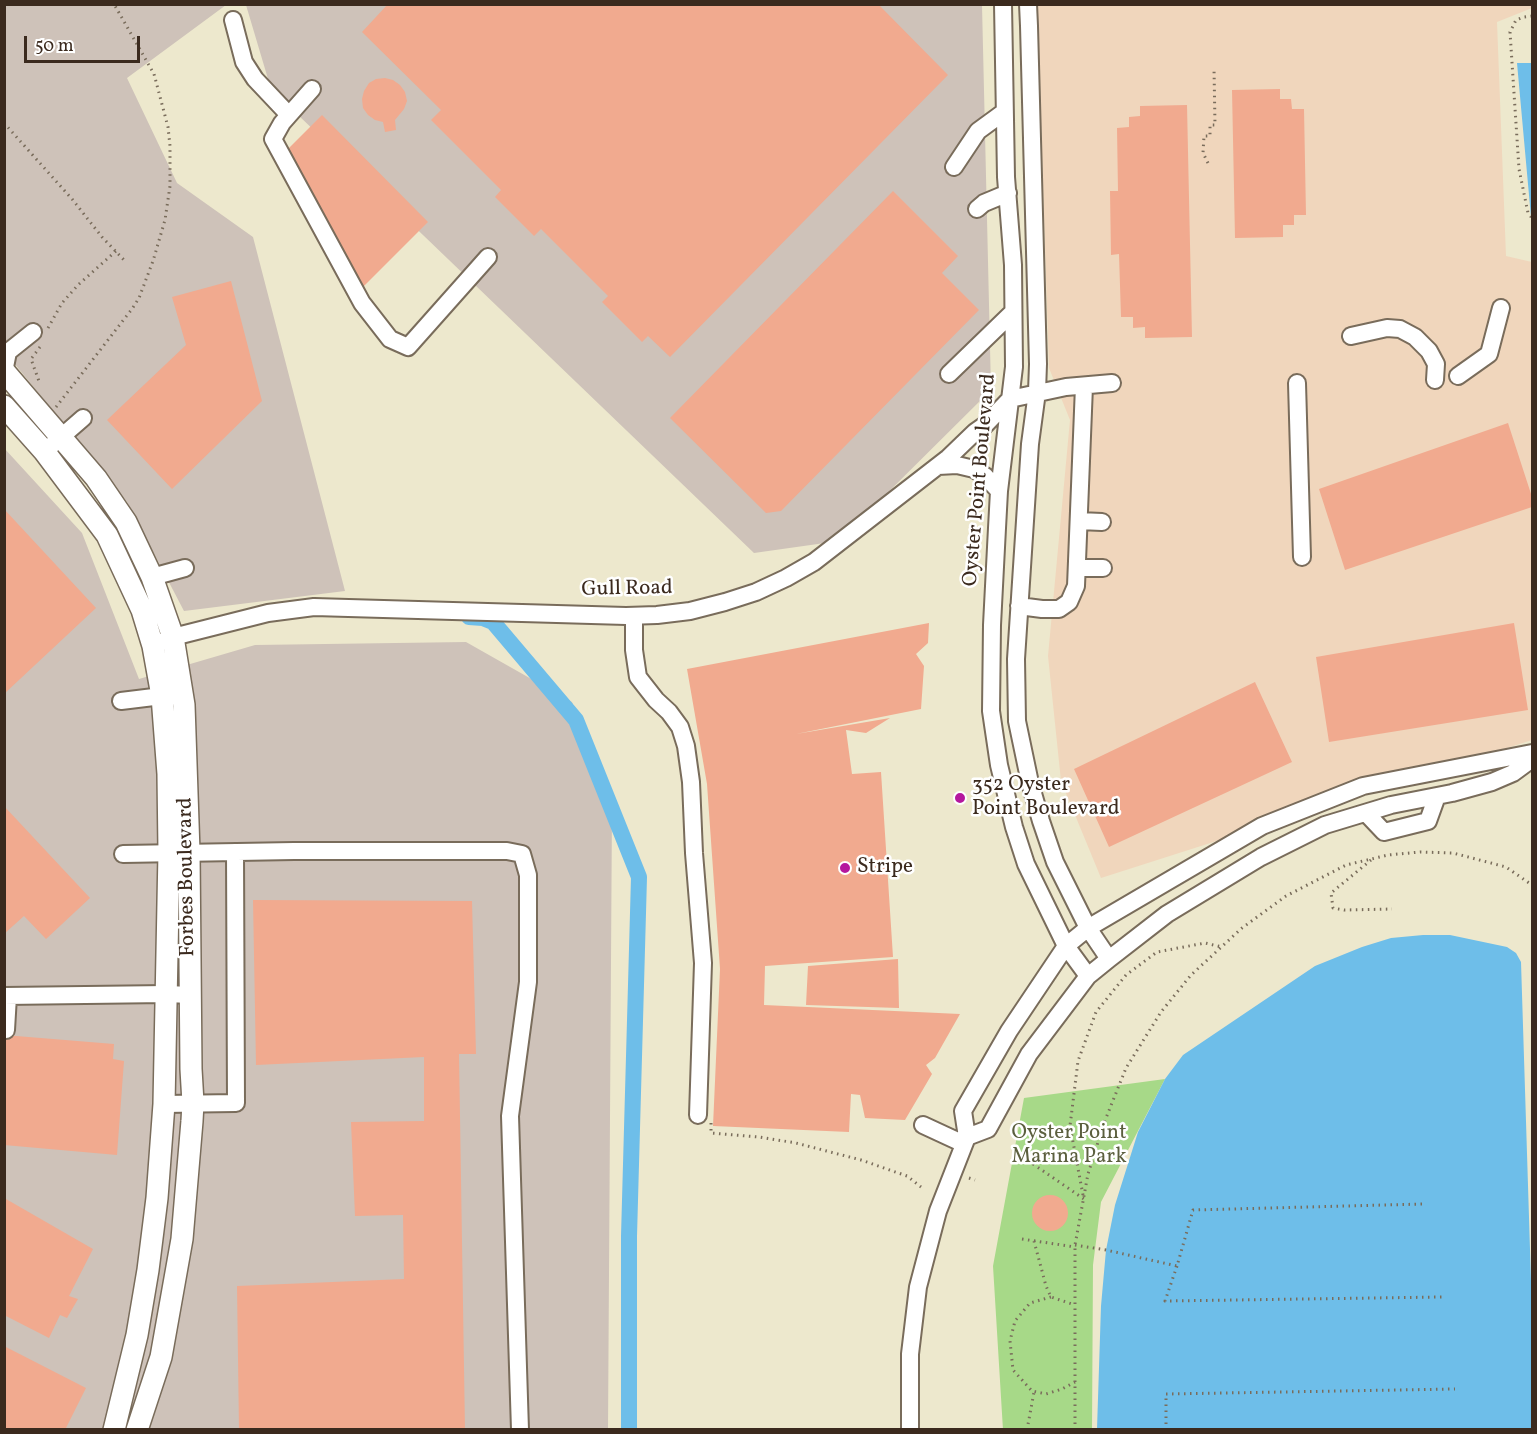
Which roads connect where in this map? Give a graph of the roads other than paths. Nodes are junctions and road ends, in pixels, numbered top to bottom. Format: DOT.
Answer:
graph roads {
  1 [pos="1003,4"];
  2 [pos="1028,4"];
  3 [pos="233,20"];
  4 [pos="312,88"];
  5 [pos="1004,112"];
  6 [pos="289,115"];
  7 [pos="954,167"];
  8 [pos="1008,193"];
  9 [pos="976,209"];
  10 [pos="488,257"];
  11 [pos="1501,308"];
  12 [pos="1013,312"];
  13 [pos="41,334"];
  14 [pos="1351,336"];
  15 [pos="4,371"];
  16 [pos="949,374"];
  17 [pos="1458,376"];
  18 [pos="1435,380"];
  19 [pos="1112,383"];
  20 [pos="1297,383"];
  21 [pos="1084,386"];
  22 [pos="1037,392"];
  23 [pos="1010,399"];
  24 [pos="4,406"];
  25 [pos="83,418"];
  26 [pos="62,437"];
  27 [pos="44,451"];
  28 [pos="938,466"];
  29 [pos="999,491"];
  30 [pos="132,519"];
  31 [pos="1079,521"];
  32 [pos="1102,522"];
  33 [pos="107,536"];
  34 [pos="1302,557"];
  35 [pos="185,568"];
  36 [pos="1077,568"];
  37 [pos="1103,568"];
  38 [pos="152,577"];
  39 [pos="1019,606"];
  40 [pos="634,616"];
  41 [pos="173,637"];
  42 [pos="153,646"];
  43 [pos="162,696"];
  44 [pos="121,701"];
  45 [pos="1533,753"];
  46 [pos="1533,759"];
  47 [pos="177,775"];
  48 [pos="1437,796"];
  49 [pos="1327,801"];
  50 [pos="1366,813"];
  51 [pos="1335,823"];
  52 [pos="179,852"];
  53 [pos="235,852"];
  54 [pos="123,854"];
  55 [pos="1088,927"];
  56 [pos="1066,946"];
  57 [pos="1109,958"];
  58 [pos="1088,976"];
  59 [pos="167,994"];
  60 [pos="190,995"];
  61 [pos="6,996"];
  62 [pos="6,1030"];
  63 [pos="193,1103"];
  64 [pos="164,1104"];
  65 [pos="698,1115"];
  66 [pos="923,1125"];
  67 [pos="965,1141"];
  68 [pos="119,1428"];
  69 [pos="137,1430"];
  70 [pos="520,1430"];
  71 [pos="910,1430"];
  1 -- 5 [label="street, Oyster Point Boulevard"];
  2 -- 22 [label="street"];
  3 -- 6 [label="street"];
  4 -- 6 [label="street"];
  5 -- 7 [label="street"];
  5 -- 8 [label="street, Oyster Point Boulevard"];
  6 -- 10 [label="street"];
  8 -- 9 [label="street"];
  8 -- 12 [label="street, Oyster Point Boulevard"];
  11 -- 17 [label="street"];
  12 -- 16 [label="street"];
  12 -- 23 [label="street, Oyster Point Boulevard"];
  13 -- 15 [label="street"];
  14 -- 18 [label="street"];
  15 -- 26 [label="main road, Forbes Boulevard"];
  19 -- 21 [label="street"];
  20 -- 34 [label="street"];
  21 -- 22 [label="street"];
  21 -- 31 [label="street"];
  22 -- 23 [label="street"];
  22 -- 39 [label="street"];
  23 -- 28 [label="street, Gull Road"];
  23 -- 29 [label="street, Oyster Point Boulevard"];
  24 -- 27 [label="main road, Forbes Boulevard"];
  25 -- 26 [label="street"];
  26 -- 27 [label="street"];
  26 -- 30 [label="main road, Forbes Boulevard"];
  27 -- 33 [label="main road, Forbes Boulevard"];
  28 -- 29 [label="street"];
  28 -- 40 [label="street, Gull Road"];
  29 -- 56 [label="street, Oyster Point Boulevard"];
  30 -- 33 [label="street"];
  30 -- 38 [label="main road, Forbes Boulevard"];
  31 -- 32 [label="street"];
  31 -- 36 [label="street"];
  33 -- 42 [label="main road, Forbes Boulevard"];
  35 -- 38 [label="street"];
  36 -- 37 [label="street"];
  36 -- 39 [label="street"];
  38 -- 41 [label="main road, Forbes Boulevard"];
  39 -- 55 [label="street"];
  40 -- 41 [label="street, Gull Road"];
  40 -- 65 [label="street"];
  41 -- 42 [label="street, Gull Road"];
  41 -- 47 [label="main road, Forbes Boulevard"];
  42 -- 43 [label="main road, Forbes Boulevard"];
  43 -- 44 [label="street"];
  43 -- 47 [label="main road, Forbes Boulevard"];
  45 -- 49 [label="street"];
  46 -- 48 [label="street"];
  47 -- 52 [label="main road, Forbes Boulevard"];
  48 -- 50 [label="street"];
  48 -- 50 [label="street"];
  49 -- 51 [label="street"];
  49 -- 55 [label="street"];
  50 -- 51 [label="street"];
  51 -- 57 [label="street"];
  52 -- 53 [label="street"];
  52 -- 54 [label="street"];
  52 -- 59 [label="main road, Forbes Boulevard"];
  52 -- 60 [label="main road, Forbes Boulevard"];
  53 -- 63 [label="street"];
  53 -- 70 [label="street"];
  55 -- 56 [label="street"];
  55 -- 57 [label="street"];
  56 -- 58 [label="street, Oyster Point Boulevard"];
  56 -- 67 [label="street"];
  57 -- 58 [label="street"];
  58 -- 67 [label="street"];
  59 -- 60 [label="street"];
  59 -- 61 [label="street"];
  59 -- 64 [label="main road, Forbes Boulevard"];
  60 -- 63 [label="main road, Forbes Boulevard"];
  61 -- 62 [label="street"];
  63 -- 64 [label="street"];
  63 -- 69 [label="main road, Forbes Boulevard"];
  64 -- 68 [label="main road, Forbes Boulevard"];
  66 -- 67 [label="street"];
  67 -- 71 [label="street"];
}
